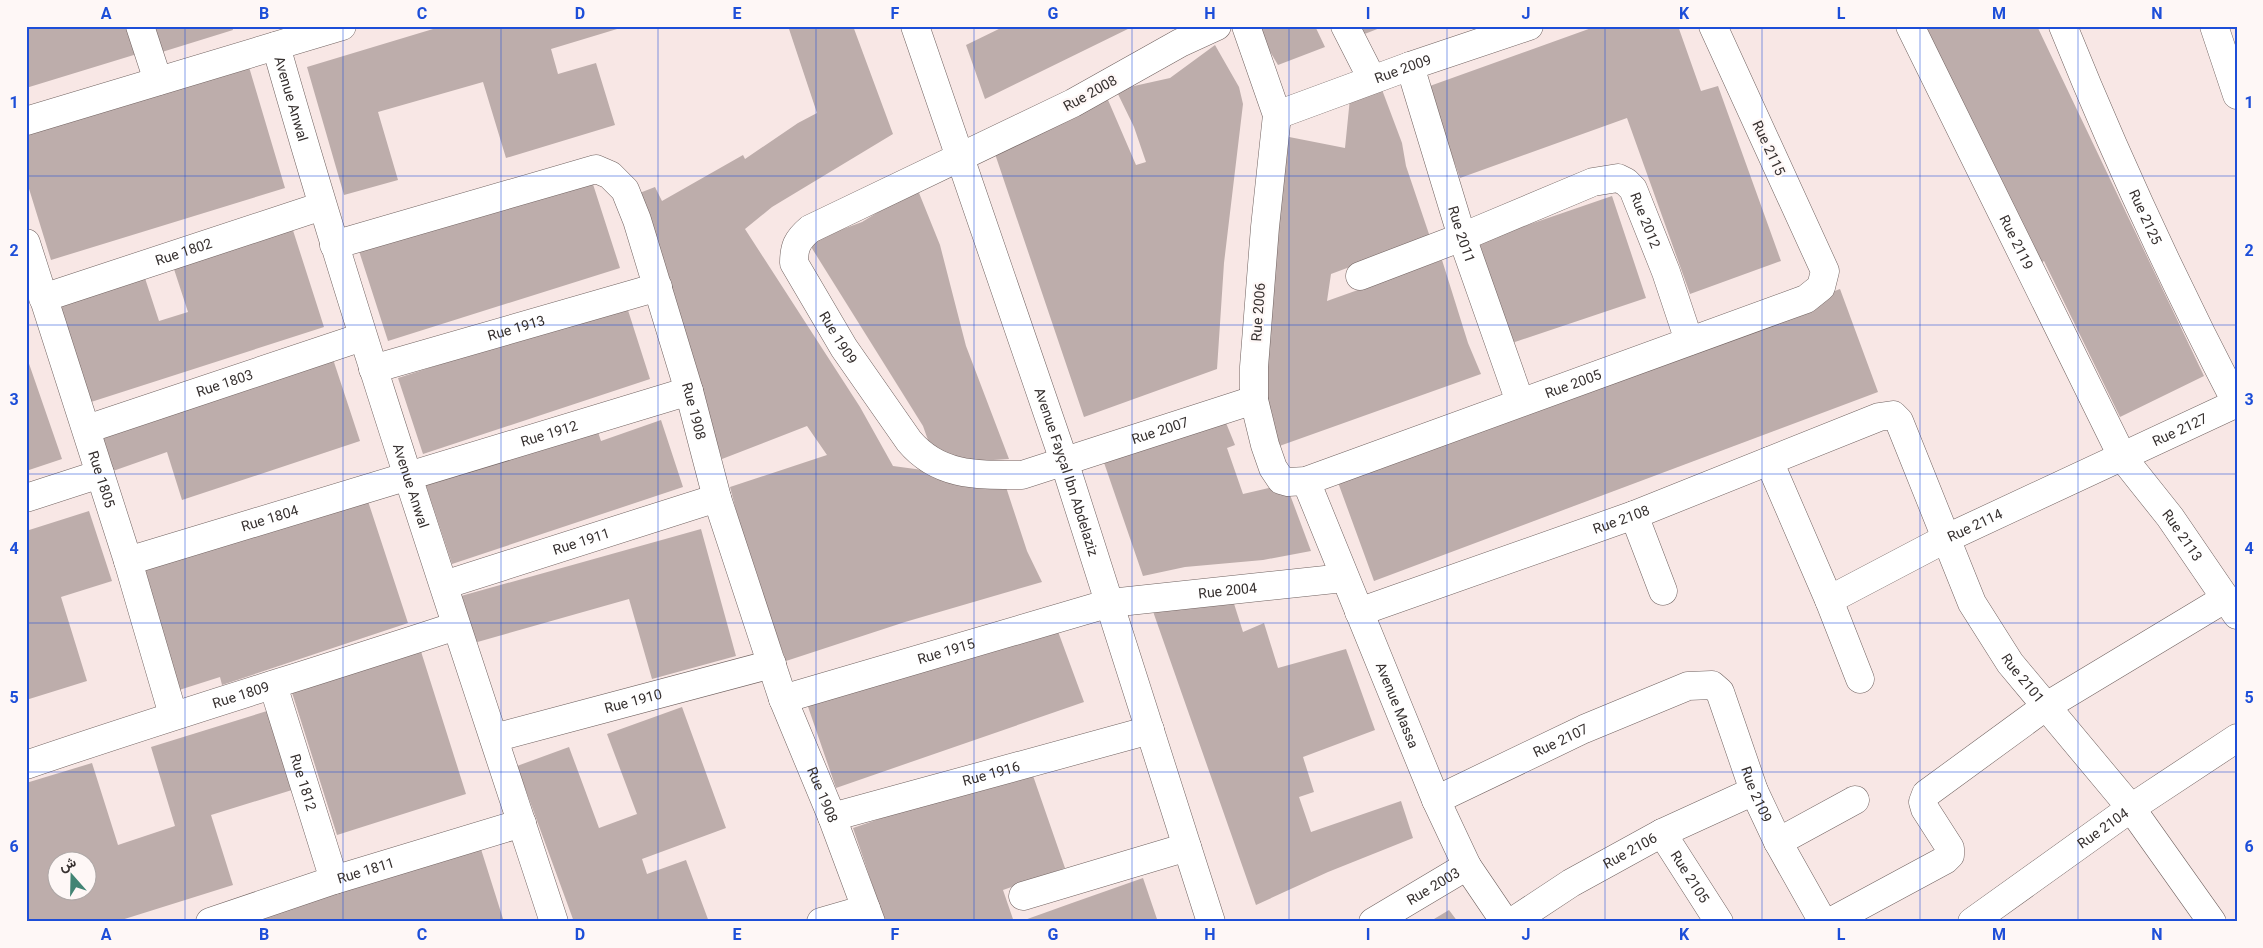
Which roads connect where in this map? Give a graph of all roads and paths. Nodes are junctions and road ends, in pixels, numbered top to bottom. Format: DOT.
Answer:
graph roads {
  1 [pos="140,26"];
  2 [pos="342,26"];
  3 [pos="915,26"];
  4 [pos="1218,26"];
  5 [pos="1246,26"];
  6 [pos="1345,26"];
  7 [pos="1529,26"];
  8 [pos="1713,26"];
  9 [pos="1910,26"];
  10 [pos="2063,26"];
  11 [pos="2214,26"];
  12 [pos="1491,32"];
  13 [pos="276,46"];
  14 [pos="1410,66"];
  15 [pos="1372,80"];
  16 [pos="158,81"];
  17 [pos="2237,95"];
  18 [pos="1277,115"];
  19 [pos="26,121"];
  20 [pos="961,159"];
  21 [pos="322,206"];
  22 [pos="1462,237"];
  23 [pos="26,244"];
  24 [pos="334,245"];
  25 [pos="1825,271"];
  26 [pos="1360,276"];
  27 [pos="658,287"];
  28 [pos="43,298"];
  29 [pos="362,337"];
  30 [pos="1689,341"];
  31 [pos="373,369"];
  32 [pos="688,391"];
  33 [pos="1254,400"];
  34 [pos="1520,402"];
  35 [pos="2236,403"];
  36 [pos="1879,417"];
  37 [pos="87,430"];
  38 [pos="2123,458"];
  39 [pos="1064,461"];
  40 [pos="1769,461"];
  41 [pos="100,474"];
  42 [pos="409,474"];
  43 [pos="1306,481"];
  44 [pos="26,498"];
  45 [pos="717,498"];
  46 [pos="1634,515"];
  47 [pos="1945,539"];
  48 [pos="128,561"];
  49 [pos="1344,578"];
  50 [pos="444,585"];
  51 [pos="1663,591"];
  52 [pos="1829,600"];
  53 [pos="1110,603"];
  54 [pos="2231,606"];
  55 [pos="1359,612"];
  56 [pos="456,626"];
  57 [pos="772,664"];
  58 [pos="1860,679"];
  59 [pos="273,685"];
  60 [pos="1688,686"];
  61 [pos="783,699"];
  62 [pos="2045,707"];
  63 [pos="173,715"];
  64 [pos="1150,730"];
  65 [pos="494,738"];
  66 [pos="2237,738"];
  67 [pos="26,765"];
  68 [pos="1754,791"];
  69 [pos="1436,800"];
  70 [pos="1855,800"];
  71 [pos="2130,808"];
  72 [pos="832,817"];
  73 [pos="522,822"];
  74 [pos="1662,833"];
  75 [pos="1778,842"];
  76 [pos="1187,847"];
  77 [pos="1467,866"];
  78 [pos="334,880"];
  79 [pos="1023,896"];
  80 [pos="868,915"];
  81 [pos="215,921"];
  82 [pos="554,922"];
  83 [pos="822,922"];
  84 [pos="1211,922"];
  85 [pos="1373,922"];
  86 [pos="1505,922"];
  87 [pos="1512,922"];
  88 [pos="1719,922"];
  89 [pos="1823,922"];
  90 [pos="1830,922"];
  91 [pos="1972,922"];
  92 [pos="2212,922"];
  1 -- 16 [label="street"];
  2 -- 13 [label="street"];
  3 -- 20 [label="street, Avenue Fayçal Ibn Abdelaziz"];
  4 -- 20 [label="street, Rue 2008"];
  5 -- 18 [label="street"];
  6 -- 15 [label="street"];
  7 -- 12 [label="street, Rue 2009"];
  8 -- 25 [label="street, Rue 2115"];
  9 -- 38 [label="street, Rue 2119"];
  10 -- 35 [label="street, Rue 2125"];
  11 -- 17 [label="street"];
  12 -- 14 [label="street, Rue 2009"];
  13 -- 16 [label="street"];
  13 -- 21 [label="street, Avenue Anwal"];
  14 -- 15 [label="street, Rue 2009"];
  14 -- 22 [label="street, Rue 2011"];
  15 -- 18 [label="street, Rue 2009"];
  16 -- 19 [label="street"];
  18 -- 33 [label="street, Rue 2006"];
  20 -- 39 [label="street, Avenue Fayçal Ibn Abdelaziz"];
  20 -- 39 [label="street, Rue 1909"];
  21 -- 24 [label="street, Avenue Anwal"];
  21 -- 28 [label="street, Rue 1802"];
  22 -- 26 [label="street, Rue 2012"];
  22 -- 30 [label="street, Rue 2012"];
  22 -- 34 [label="street, Rue 2011"];
  23 -- 28 [label="street, Rue 1805"];
  24 -- 27 [label="street, Rue 1908"];
  24 -- 29 [label="street, Avenue Anwal"];
  25 -- 30 [label="street, Rue 2005"];
  27 -- 31 [label="street, Rue 1913"];
  27 -- 32 [label="street, Rue 1908"];
  28 -- 37 [label="street, Rue 1805"];
  29 -- 31 [label="street, Avenue Anwal"];
  29 -- 37 [label="street, Rue 1803"];
  30 -- 34 [label="street, Rue 2005"];
  31 -- 42 [label="street, Avenue Anwal"];
  32 -- 42 [label="street, Rue 1912"];
  32 -- 45 [label="street, Rue 1908"];
  33 -- 39 [label="street, Rue 2007"];
  33 -- 43 [label="street, Rue 2006"];
  34 -- 43 [label="street, Rue 2005"];
  35 -- 38 [label="street, Rue 2127"];
  36 -- 40 [label="street, Rue 2108"];
  36 -- 47 [label="street, Rue 2101"];
  37 -- 41 [label="street, Rue 1805"];
  38 -- 47 [label="street, Rue 2114"];
  38 -- 54 [label="street, Rue 2113"];
  39 -- 53 [label="street, Avenue Fayçal Ibn Abdelaziz"];
  40 -- 46 [label="street, Rue 2108"];
  40 -- 52 [label="street"];
  41 -- 44 [label="street"];
  41 -- 48 [label="street, Rue 1805"];
  42 -- 48 [label="street, Rue 1804"];
  42 -- 50 [label="street, Avenue Anwal"];
  43 -- 49 [label="street, Avenue Massa"];
  45 -- 50 [label="street, Rue 1911"];
  45 -- 57 [label="street, Rue 1908"];
  46 -- 51 [label="street"];
  46 -- 55 [label="street, Rue 2108"];
  47 -- 52 [label="street, Rue 2114"];
  47 -- 62 [label="street, Rue 2101"];
  48 -- 63 [label="street, Rue 1805"];
  49 -- 53 [label="street, Rue 2004"];
  49 -- 55 [label="street, Avenue Massa"];
  50 -- 56 [label="street, Avenue Anwal"];
  52 -- 58 [label="street"];
  53 -- 61 [label="street, Rue 1915"];
  53 -- 64 [label="street, Avenue Fayçal Ibn Abdelaziz"];
  54 -- 62 [label="street"];
  55 -- 69 [label="street, Avenue Massa"];
  56 -- 59 [label="street, Rue 1809"];
  56 -- 65 [label="street, Avenue Anwal"];
  57 -- 61 [label="street, Rue 1908"];
  57 -- 65 [label="street, Rue 1910"];
  59 -- 63 [label="street, Rue 1809"];
  59 -- 78 [label="street, Rue 1812"];
  60 -- 68 [label="street, Rue 2109"];
  60 -- 69 [label="street, Rue 2107"];
  61 -- 72 [label="street, Rue 1908"];
  62 -- 71 [label="street, Rue 2101"];
  62 -- 90 [label="street"];
  63 -- 67 [label="street, Rue 1809"];
  64 -- 72 [label="street, Rue 1916"];
  64 -- 76 [label="street, Avenue Fayçal Ibn Abdelaziz"];
  65 -- 73 [label="street, Avenue Anwal"];
  66 -- 71 [label="street, Rue 2104"];
  68 -- 74 [label="street, Rue 2106"];
  68 -- 75 [label="street, Rue 2109"];
  69 -- 77 [label="street, Avenue Massa"];
  70 -- 75 [label="street"];
  71 -- 91 [label="street, Rue 2104"];
  71 -- 92 [label="street, Rue 2101"];
  72 -- 80 [label="street, Rue 1908"];
  73 -- 78 [label="street, Rue 1811"];
  73 -- 82 [label="street, Avenue Anwal"];
  74 -- 87 [label="street, Rue 2106"];
  74 -- 88 [label="street, Rue 2105"];
  75 -- 89 [label="street, Rue 2109"];
  76 -- 79 [label="street"];
  76 -- 84 [label="street, Avenue Fayçal Ibn Abdelaziz"];
  77 -- 85 [label="street, Rue 2003"];
  77 -- 86 [label="street, Avenue Massa"];
  78 -- 81 [label="street, Rue 1811"];
  80 -- 83 [label="street"];
}
